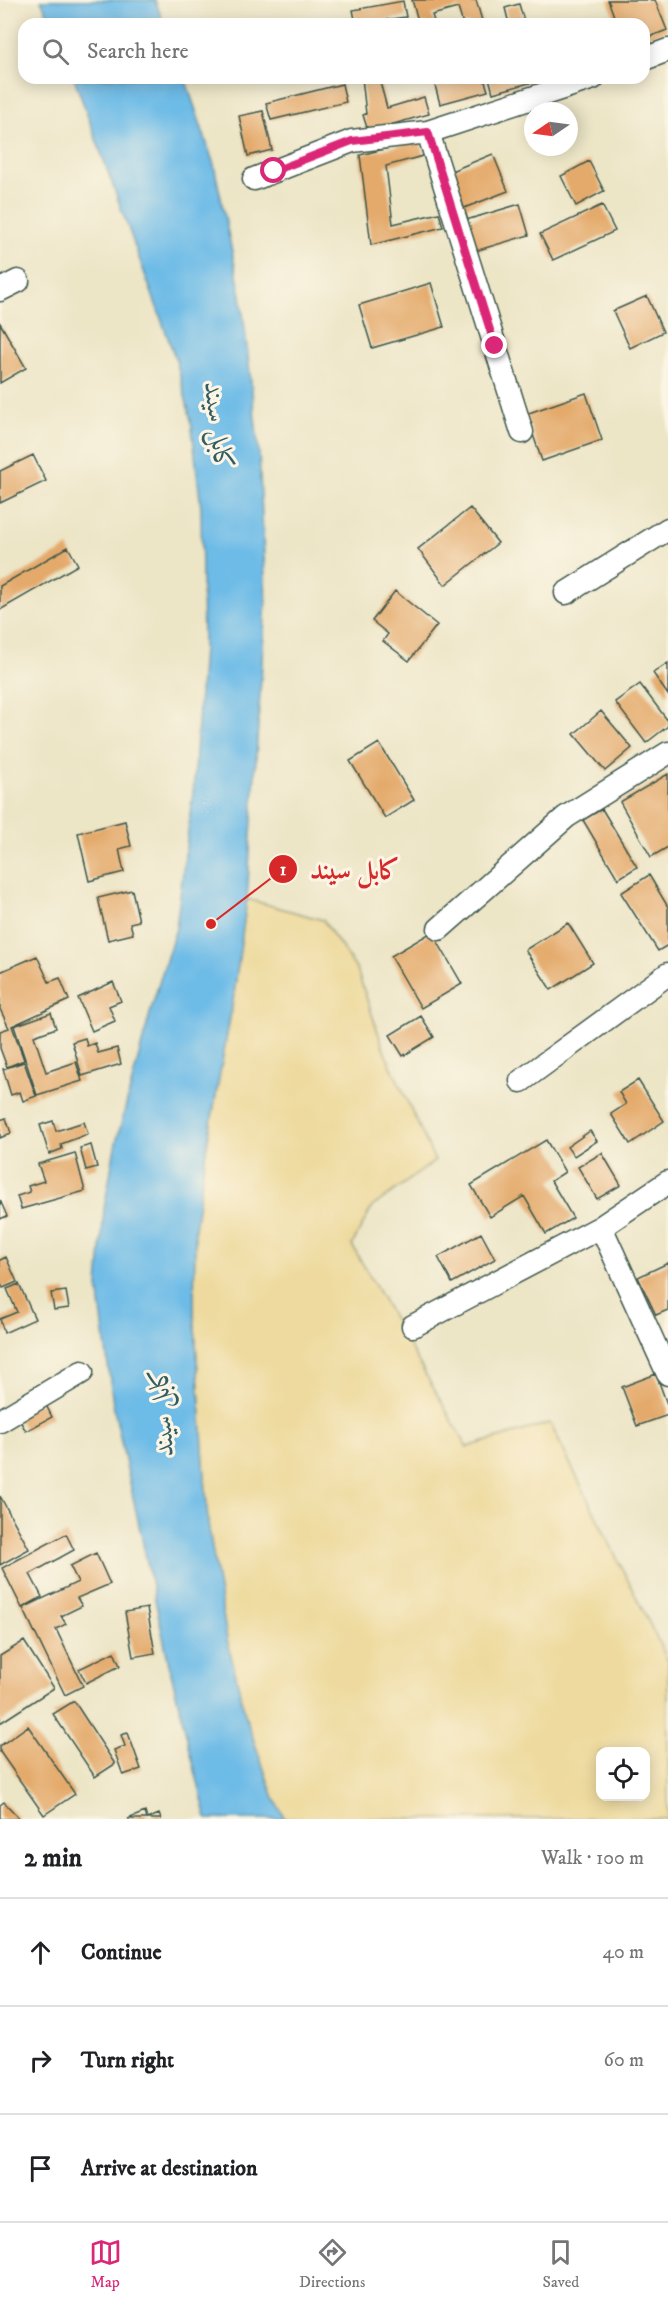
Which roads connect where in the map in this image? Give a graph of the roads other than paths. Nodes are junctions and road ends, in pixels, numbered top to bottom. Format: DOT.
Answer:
graph roads {
  1 [pos="668,50"];
  2 [pos="650,57"];
  3 [pos="575,84"];
  4 [pos="428,132"];
  5 [pos="254,179"];
  6 [pos="522,432"];
  7 [pos="668,529"];
  8 [pos="566,592"];
  9 [pos="668,753"];
  10 [pos="439,929"];
  11 [pos="668,974"];
  12 [pos="521,1081"];
  13 [pos="668,1182"];
  14 [pos="600,1227"];
  15 [pos="413,1326"];
  16 [pos="82,1372"];
  17 [pos="668,1374"];
  18 [pos="0,1421"];
  1 -- 2 [label="street"];
  3 -- 4 [label="street"];
  4 -- 5 [label="street"];
  4 -- 6 [label="street"];
  7 -- 8 [label="street"];
  9 -- 10 [label="street"];
  11 -- 12 [label="street"];
  13 -- 14 [label="street"];
  14 -- 15 [label="street"];
  14 -- 17 [label="street"];
  16 -- 18 [label="street"];
}
